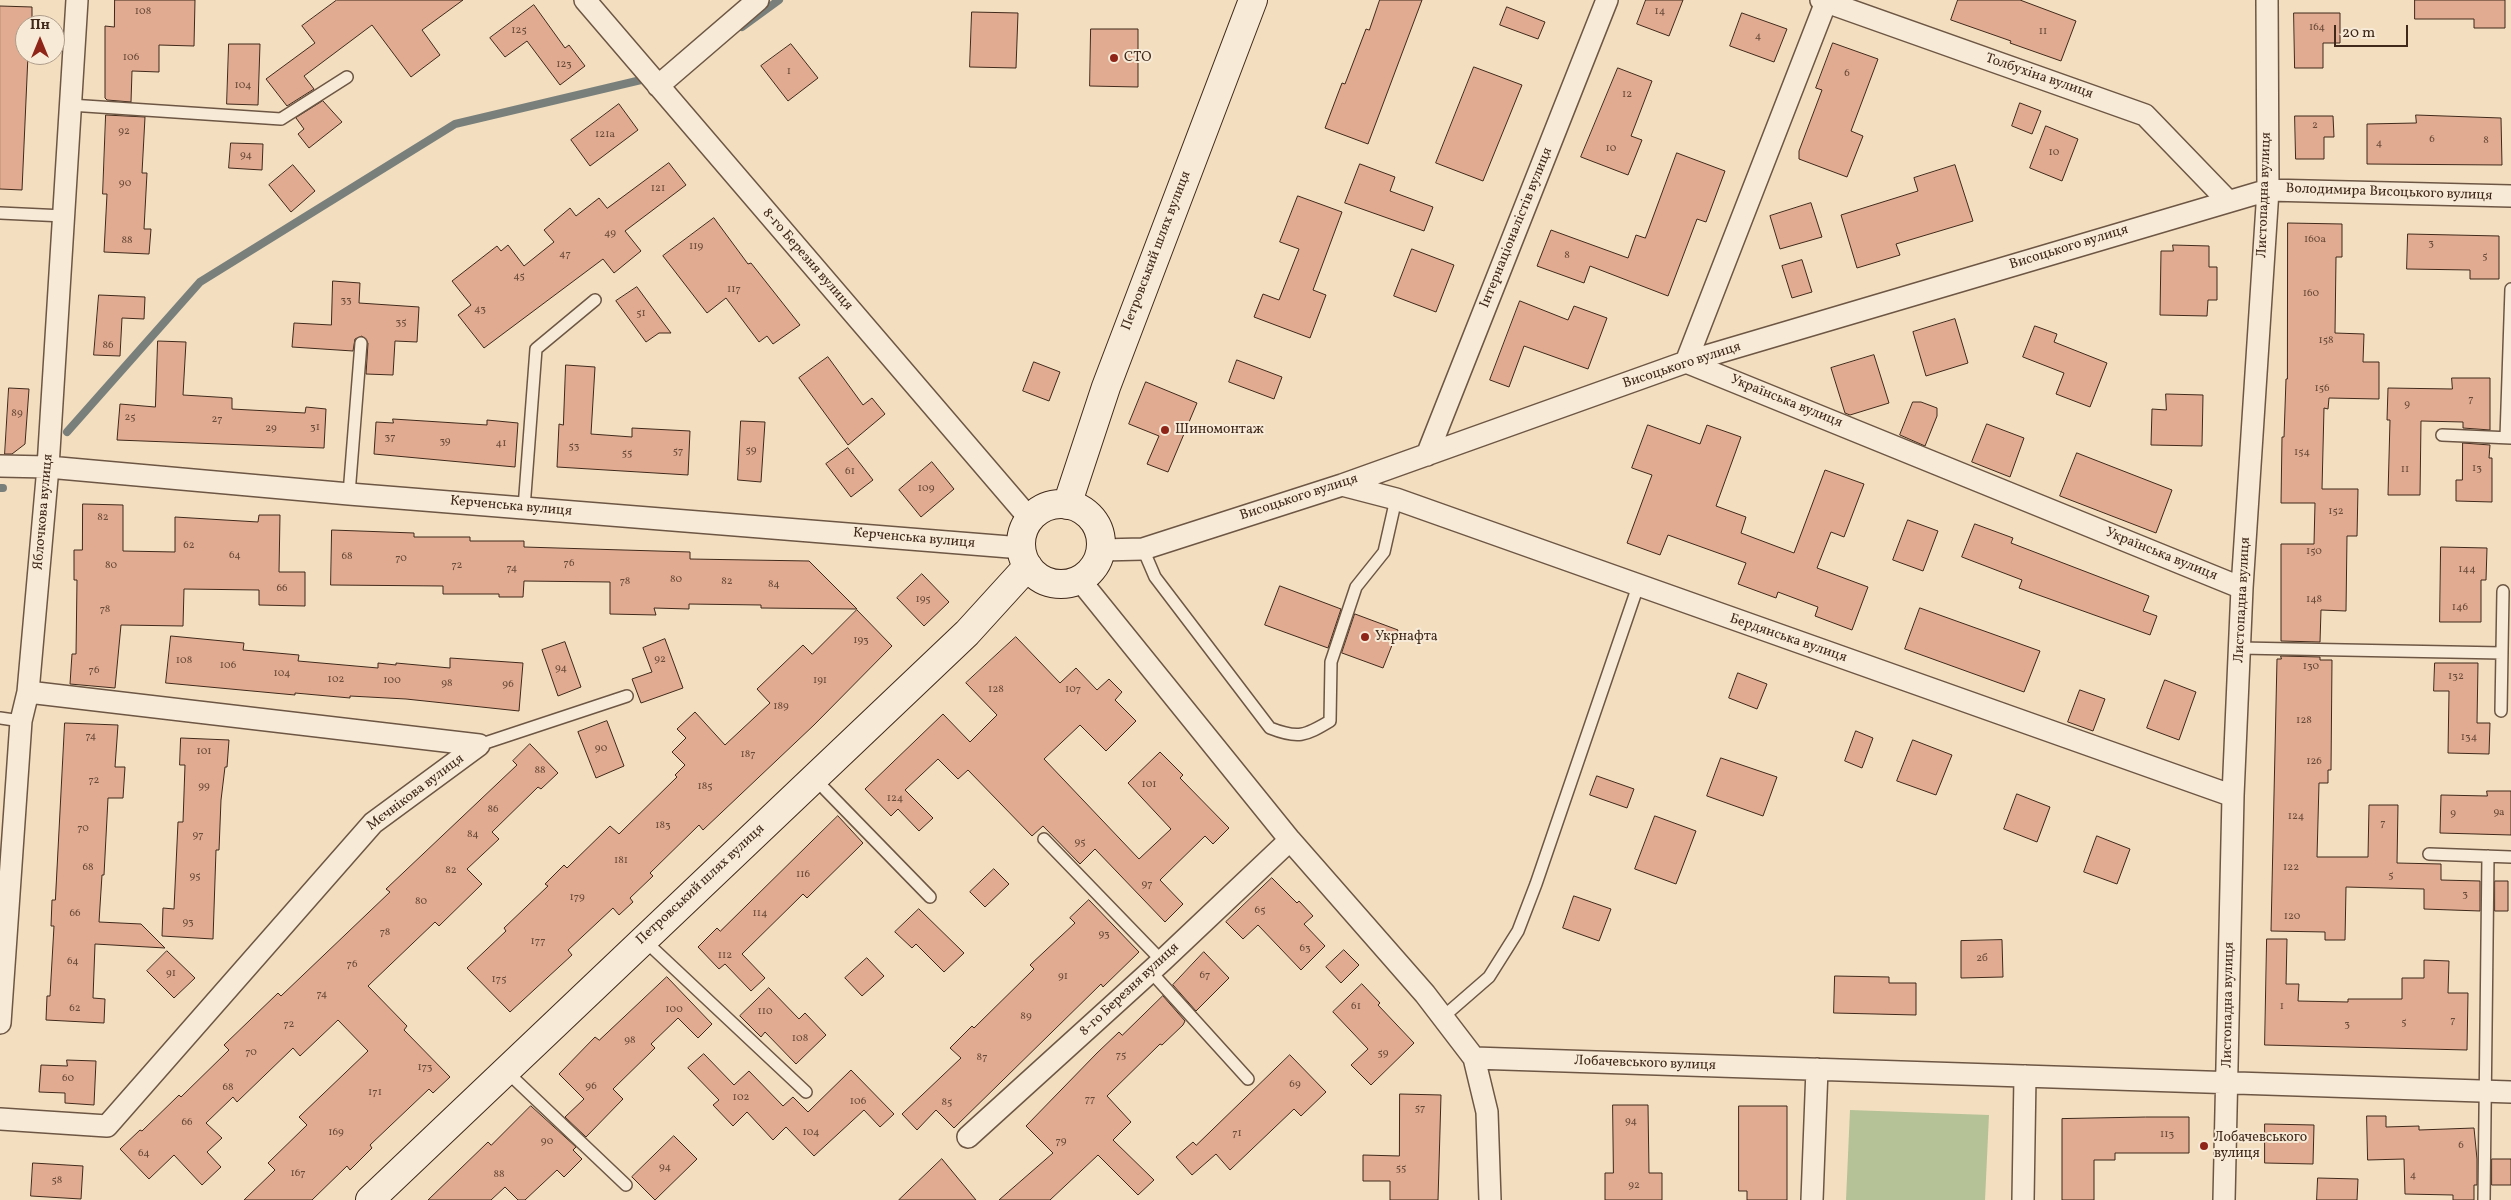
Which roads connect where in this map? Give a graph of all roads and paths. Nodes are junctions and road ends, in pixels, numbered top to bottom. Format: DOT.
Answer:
graph roads {
  1 [pos="77,0"];
  2 [pos="585,0"];
  3 [pos="758,0"];
  4 [pos="1253,0"];
  5 [pos="1607,0"];
  6 [pos="2267,0"];
  7 [pos="1823,1"];
  8 [pos="347,77"];
  9 [pos="658,86"];
  10 [pos="70,105"];
  11 [pos="2268,190"];
  12 [pos="2511,196"];
  13 [pos="2228,201"];
  14 [pos="0,213"];
  15 [pos="64,216"];
  16 [pos="2511,289"];
  17 [pos="594,300"];
  18 [pos="361,343"];
  19 [pos="1686,362"];
  20 [pos="2442,436"];
  21 [pos="2508,438"];
  22 [pos="1427,455"];
  23 [pos="0,466"];
  24 [pos="48,467"];
  25 [pos="1342,485"];
  26 [pos="349,494"];
  27 [pos="1396,499"];
  28 [pos="1067,505"];
  29 [pos="524,508"];
  30 [pos="1030,519"];
  31 [pos="1143,549"];
  32 [pos="1101,550"];
  33 [pos="1025,557"];
  34 [pos="1079,579"];
  35 [pos="1638,586"];
  36 [pos="2242,588"];
  37 [pos="2503,591"];
  38 [pos="2240,648"];
  39 [pos="2502,653"];
  40 [pos="28,692"];
  41 [pos="627,696"];
  42 [pos="2501,711"];
  43 [pos="0,718"];
  44 [pos="22,720"];
  45 [pos="478,745"];
  46 [pos="814,778"];
  47 [pos="2234,796"];
  48 [pos="1044,839"];
  49 [pos="1290,840"];
  50 [pos="2429,854"];
  51 [pos="2488,856"];
  52 [pos="2511,857"];
  53 [pos="6,863"];
  54 [pos="930,897"];
  55 [pos="644,940"];
  56 [pos="1156,966"];
  57 [pos="1443,1017"];
  58 [pos="0,1023"];
  59 [pos="1474,1058"];
  60 [pos="1817,1069"];
  61 [pos="506,1071"];
  62 [pos="2025,1076"];
  63 [pos="1248,1079"];
  64 [pos="2227,1083"];
  65 [pos="806,1092"];
  66 [pos="2486,1092"];
  67 [pos="2511,1092"];
  68 [pos="0,1119"];
  69 [pos="968,1137"];
  70 [pos="626,1185"];
  71 [pos="370,1200"];
  72 [pos="1490,1200"];
  73 [pos="1812,1200"];
  74 [pos="2023,1200"];
  75 [pos="2224,1200"];
  76 [pos="2484,1200"];
  1 -- 10 [label="street, Яблочкова вулиця"];
  2 -- 9 [label="street, 8-го Березня вулиця"];
  3 -- 9 [label="street"];
  4 -- 28 [label="street, Петровський шлях вулиця"];
  5 -- 22 [label="street, Інтернаціоналістів вулиця"];
  6 -- 11 [label="street, Листопадна вулиця"];
  7 -- 13 [label="street, Толбухіна вулиця"];
  7 -- 19 [label="street"];
  8 -- 10 [label="lane"];
  9 -- 30 [label="street, 8-го Березня вулиця"];
  10 -- 15 [label="street, Яблочкова вулиця"];
  11 -- 12 [label="street, Володимира Висоцького вулиця"];
  11 -- 13 [label="street, Висоцького вулиця"];
  11 -- 36 [label="street, Листопадна вулиця"];
  13 -- 19 [label="street, Висоцького вулиця"];
  14 -- 15 [label="lane"];
  15 -- 24 [label="street, Яблочкова вулиця"];
  16 -- 21 [label="lane"];
  17 -- 29 [label="lane"];
  18 -- 26 [label="lane"];
  19 -- 22 [label="street, Висоцького вулиця"];
  19 -- 36 [label="street, Українська вулиця"];
  20 -- 21 [label="lane"];
  22 -- 25 [label="street, Висоцького вулиця"];
  23 -- 24 [label="street, Керченська вулиця"];
  24 -- 26 [label="street, Керченська вулиця"];
  24 -- 40 [label="street, Яблочкова вулиця"];
  25 -- 27 [label="street, Бердянська вулиця"];
  25 -- 31 [label="street, Висоцького вулиця"];
  26 -- 29 [label="street, Керченська вулиця"];
  27 -- 31 [label="lane"];
  27 -- 35 [label="street, Бердянська вулиця"];
  28 -- 30 [label="street"];
  28 -- 32 [label="street"];
  29 -- 33 [label="street, Керченська вулиця"];
  30 -- 33 [label="street, Петровський шлях вулиця"];
  31 -- 32 [label="street, Висоцького вулиця"];
  32 -- 34 [label="street"];
  33 -- 34 [label="street"];
  33 -- 46 [label="street, Петровський шлях вулиця"];
  34 -- 49 [label="street"];
  35 -- 47 [label="street, Бердянська вулиця"];
  35 -- 57 [label="lane"];
  36 -- 38 [label="street, Листопадна вулиця"];
  37 -- 39 [label="lane"];
  38 -- 39 [label="lane"];
  38 -- 47 [label="street, Листопадна вулиця"];
  39 -- 42 [label="lane"];
  40 -- 44 [label="street, Яблочкова вулиця"];
  40 -- 45 [label="street, Мєчнікова вулиця"];
  41 -- 45 [label="lane"];
  43 -- 44 [label="lane"];
  44 -- 53 [label="street, Яблочкова вулиця"];
  45 -- 68 [label="street, Мєчнікова вулиця"];
  46 -- 54 [label="lane"];
  46 -- 55 [label="street, Петровський шлях вулиця"];
  47 -- 64 [label="street, Листопадна вулиця"];
  48 -- 56 [label="lane"];
  49 -- 56 [label="street, 8-го Березня вулиця"];
  49 -- 57 [label="street"];
  50 -- 51 [label="lane"];
  51 -- 52 [label="lane"];
  51 -- 66 [label="lane"];
  53 -- 58 [label="street, Яблочкова вулиця"];
  55 -- 61 [label="street, Петровський шлях вулиця"];
  55 -- 65 [label="lane"];
  56 -- 63 [label="lane"];
  56 -- 69 [label="street, 8-го Березня вулиця"];
  57 -- 59 [label="street"];
  59 -- 60 [label="street, Лобачевського вулиця"];
  59 -- 72 [label="street"];
  60 -- 62 [label="street, Лобачевського вулиця"];
  60 -- 73 [label="street"];
  61 -- 70 [label="lane"];
  61 -- 71 [label="street, Петровський шлях вулиця"];
  62 -- 64 [label="street, Лобачевського вулиця"];
  62 -- 74 [label="street"];
  64 -- 66 [label="street, Лобачевського вулиця"];
  64 -- 75 [label="street, Листопадна вулиця"];
  66 -- 67 [label="street, Лобачевського вулиця"];
  66 -- 76 [label="lane"];
}
